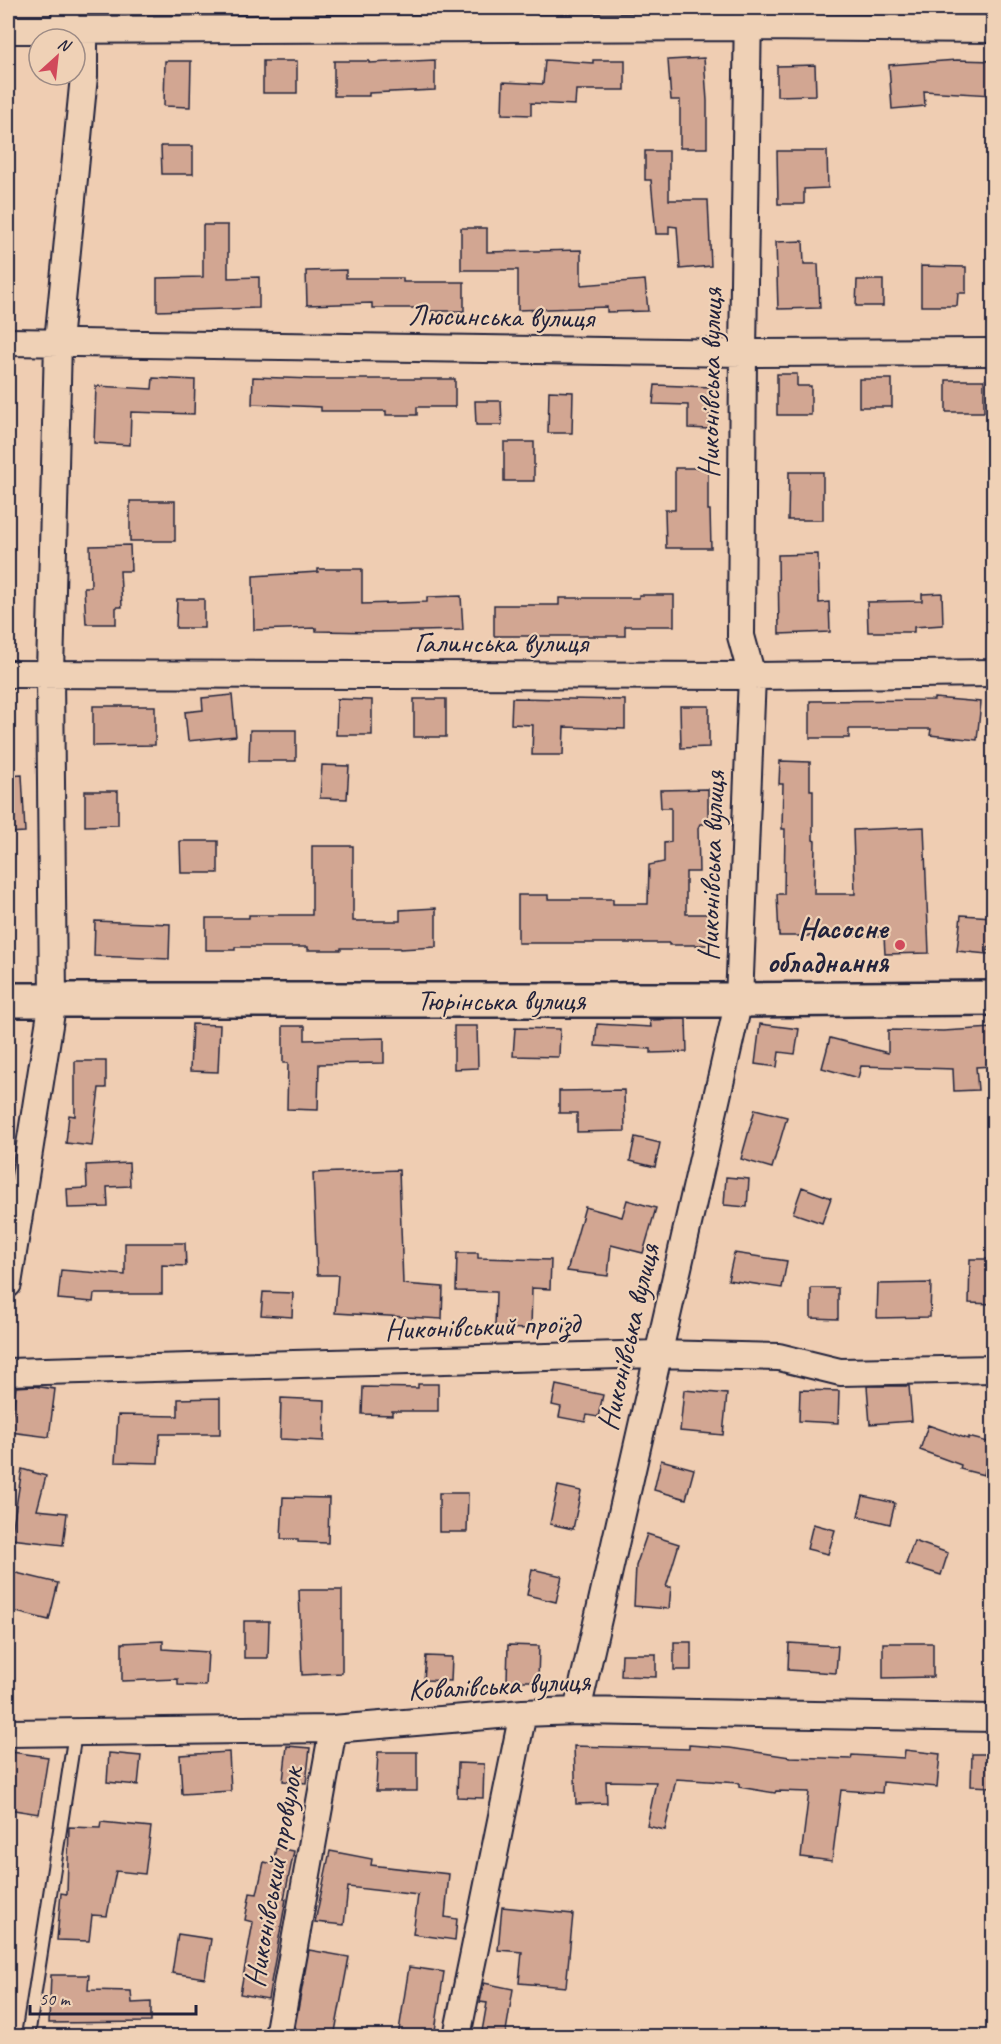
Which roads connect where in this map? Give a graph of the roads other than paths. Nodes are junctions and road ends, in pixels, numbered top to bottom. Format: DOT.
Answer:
graph roads {
  1 [pos="748,17"];
  2 [pos="71,23"];
  3 [pos="993,29"];
  4 [pos="8,30"];
  5 [pos="8,342"];
  6 [pos="58,342"];
  7 [pos="993,352"];
  8 [pos="742,353"];
  9 [pos="993,673"];
  10 [pos="8,674"];
  11 [pos="50,674"];
  12 [pos="752,676"];
  13 [pos="993,998"];
  14 [pos="8,1000"];
  15 [pos="53,1000"];
  16 [pos="739,1000"];
  17 [pos="8,1284"];
  18 [pos="657,1354"];
  19 [pos="993,1369"];
  20 [pos="8,1372"];
  21 [pos="578,1711"];
  22 [pos="523,1713"];
  23 [pos="993,1718"];
  24 [pos="333,1729"];
  25 [pos="75,1732"];
  26 [pos="8,1734"];
  27 [pos="28,2037"];
  28 [pos="278,2037"];
  29 [pos="457,2037"];
  1 -- 2 [label="street"];
  1 -- 3 [label="street"];
  1 -- 8 [label="street, Никонівська вулиця"];
  2 -- 4 [label="street"];
  2 -- 6 [label="street"];
  5 -- 6 [label="street, Люсинська вулиця"];
  6 -- 8 [label="street, Люсинська вулиця"];
  6 -- 11 [label="street"];
  7 -- 8 [label="street, Люсинська вулиця"];
  8 -- 12 [label="street, Никонівська вулиця"];
  9 -- 12 [label="street, Галинська вулиця"];
  10 -- 11 [label="street, Галинська вулиця"];
  11 -- 12 [label="street, Галинська вулиця"];
  11 -- 15 [label="street"];
  12 -- 16 [label="street, Никонівська вулиця"];
  13 -- 16 [label="main road, Тюрінська вулиця"];
  14 -- 15 [label="main road, Тюрінська вулиця"];
  15 -- 16 [label="main road, Тюрінська вулиця"];
  15 -- 17 [label="street"];
  16 -- 18 [label="street, Никонівська вулиця"];
  18 -- 19 [label="street, Никонівський проїзд"];
  18 -- 20 [label="street, Никонівський проїзд"];
  18 -- 21 [label="street, Никонівська вулиця"];
  21 -- 22 [label="street, Ковалівська вулиця"];
  21 -- 23 [label="street, Ковалівська вулиця"];
  22 -- 24 [label="street, Ковалівська вулиця"];
  22 -- 29 [label="street"];
  24 -- 25 [label="street, Ковалівська вулиця"];
  24 -- 28 [label="street, Никонівський провулок"];
  25 -- 26 [label="street, Ковалівська вулиця"];
  25 -- 27 [label="lane"];
}
